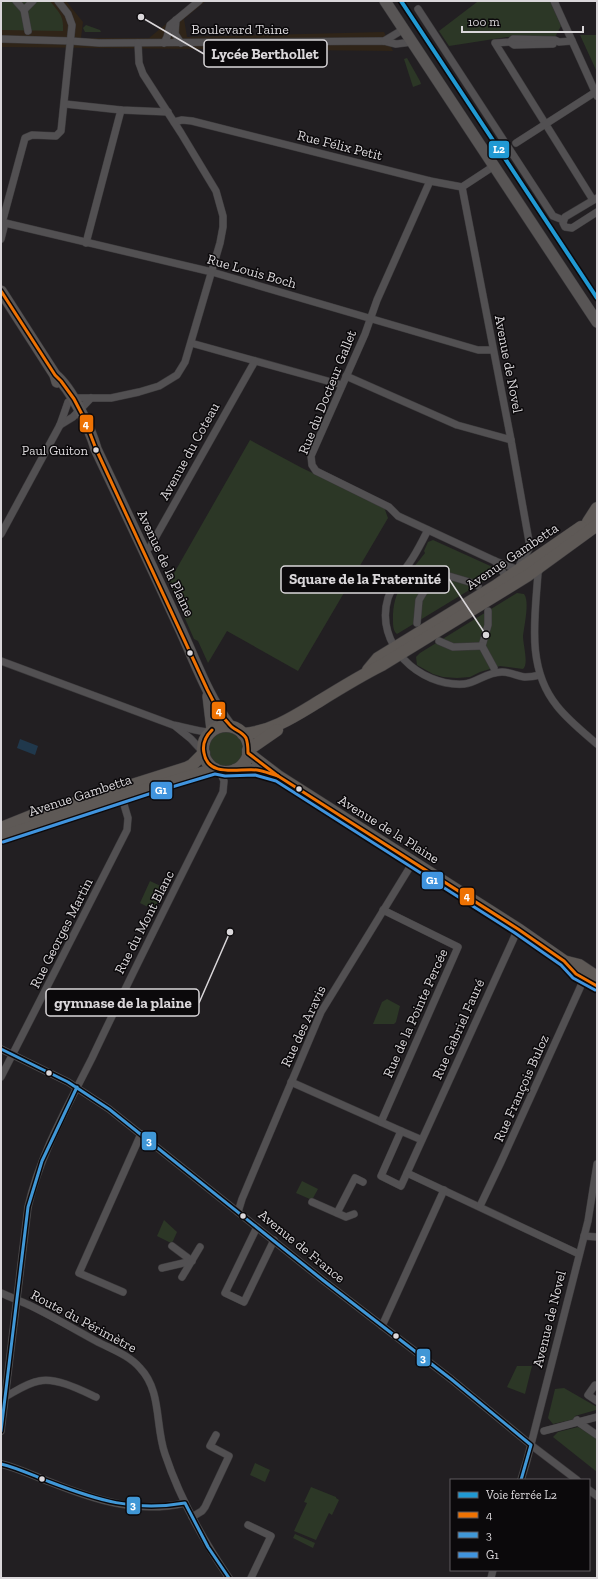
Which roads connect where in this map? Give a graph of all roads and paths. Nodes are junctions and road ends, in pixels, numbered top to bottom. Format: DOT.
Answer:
graph roads {
  1 [pos="16,1"];
  2 [pos="34,1"];
  3 [pos="58,1"];
  4 [pos="199,1"];
  5 [pos="385,1"];
  6 [pos="554,1"];
  7 [pos="418,9"];
  8 [pos="24,10"];
  9 [pos="176,20"];
  10 [pos="404,29"];
  11 [pos="28,31"];
  12 [pos="1,40"];
  13 [pos="71,41"];
  14 [pos="572,41"];
  15 [pos="180,42"];
  16 [pos="384,42"];
  17 [pos="412,42"];
  18 [pos="138,43"];
  19 [pos="164,43"];
  20 [pos="596,93"];
  21 [pos="65,104"];
  22 [pos="121,110"];
  23 [pos="168,112"];
  24 [pos="174,122"];
  25 [pos="546,123"];
  26 [pos="516,143"];
  27 [pos="494,166"];
  28 [pos="430,181"];
  29 [pos="462,187"];
  30 [pos="595,199"];
  31 [pos="597,212"];
  32 [pos="563,220"];
  33 [pos="3,223"];
  34 [pos="1,239"];
  35 [pos="86,243"];
  36 [pos="212,272"];
  37 [pos="1,291"];
  38 [pos="370,318"];
  39 [pos="597,322"];
  40 [pos="191,343"];
  41 [pos="493,350"];
  42 [pos="254,361"];
  43 [pos="346,376"];
  44 [pos="342,385"];
  45 [pos="91,398"];
  46 [pos="71,400"];
  47 [pos="78,412"];
  48 [pos="60,425"];
  49 [pos="511,440"];
  50 [pos="595,520"];
  51 [pos="428,530"];
  52 [pos="1,534"];
  53 [pos="530,547"];
  54 [pos="144,551"];
  55 [pos="546,551"];
  56 [pos="494,561"];
  57 [pos="540,566"];
  58 [pos="519,570"];
  59 [pos="507,578"];
  60 [pos="478,586"];
  61 [pos="488,611"];
  62 [pos="417,623"];
  63 [pos="439,641"];
  64 [pos="482,646"];
  65 [pos="397,651"];
  66 [pos="1,661"];
  67 [pos="494,668"];
  68 [pos="540,675"];
  69 [pos="207,689"];
  70 [pos="293,717"];
  71 [pos="173,725"];
  72 [pos="230,726"];
  73 [pos="211,731"];
  74 [pos="243,734"];
  75 [pos="597,744"];
  76 [pos="248,752"];
  77 [pos="203,753"];
  78 [pos="217,770"];
  79 [pos="235,770"];
  80 [pos="278,776"];
  81 [pos="122,798"];
  82 [pos="1,828"];
  83 [pos="1,838"];
  84 [pos="413,862"];
  85 [pos="383,910"];
  86 [pos="518,929"];
  87 [pos="592,975"];
  88 [pos="597,986"];
  89 [pos="1,1049"];
  90 [pos="13,1055"];
  91 [pos="1,1077"];
  92 [pos="291,1082"];
  93 [pos="77,1087"];
  94 [pos="381,1122"];
  95 [pos="401,1131"];
  96 [pos="141,1134"];
  97 [pos="422,1140"];
  98 [pos="597,1164"];
  99 [pos="406,1173"];
  100 [pos="362,1182"];
  101 [pos="444,1190"];
  102 [pos="312,1202"];
  103 [pos="480,1206"];
  104 [pos="238,1212"];
  105 [pos="337,1213"];
  106 [pos="354,1214"];
  107 [pos="257,1226"];
  108 [pos="584,1236"];
  109 [pos="597,1238"];
  110 [pos="274,1240"];
  111 [pos="172,1246"];
  112 [pos="200,1247"];
  113 [pos="579,1254"];
  114 [pos="192,1261"];
  115 [pos="162,1268"];
  116 [pos="182,1277"];
  117 [pos="123,1292"];
  118 [pos="1,1293"];
  119 [pos="17,1300"];
  120 [pos="382,1326"];
  121 [pos="597,1386"];
  122 [pos="5,1397"];
  123 [pos="96,1397"];
  124 [pos="597,1401"];
  125 [pos="597,1417"];
  126 [pos="577,1420"];
  127 [pos="1,1431"];
  128 [pos="544,1431"];
  129 [pos="216,1435"];
  130 [pos="597,1435"];
  131 [pos="531,1445"];
  132 [pos="1,1464"];
  133 [pos="521,1479"];
  134 [pos="576,1479"];
  135 [pos="185,1503"];
  136 [pos="192,1517"];
  137 [pos="248,1525"];
  138 [pos="229,1578"];
  139 [pos="250,1578"];
  1 -- 8 [label="street"];
  2 -- 8 [label="street"];
  3 -- 13 [label="street"];
  4 -- 9 [label="street"];
  5 -- 10 [label="main road"];
  6 -- 14 [label="street"];
  7 -- 32 [label="street"];
  8 -- 11 [label="street"];
  9 -- 15 [label="street"];
  9 -- 19 [label="street"];
  10 -- 16 [label="street"];
  10 -- 17 [label="main road"];
  12 -- 13 [label="street, Boulevard Taine"];
  13 -- 18 [label="street, Boulevard Taine"];
  13 -- 21 [label="street"];
  14 -- 20 [label="street"];
  14 -- 25 [label="street"];
  15 -- 16 [label="street, Boulevard Taine"];
  15 -- 19 [label="street, Boulevard Taine"];
  16 -- 17 [label="street, Boulevard Taine"];
  17 -- 27 [label="main road"];
  18 -- 19 [label="street, Boulevard Taine"];
  18 -- 23 [label="street"];
  20 -- 25 [label="street"];
  21 -- 22 [label="street"];
  21 -- 33 [label="street"];
  22 -- 23 [label="street"];
  22 -- 35 [label="street"];
  23 -- 24 [label="street"];
  24 -- 28 [label="street, Rue Félix Petit"];
  24 -- 36 [label="street"];
  25 -- 26 [label="street"];
  25 -- 30 [label="street"];
  27 -- 29 [label="street"];
  27 -- 39 [label="main road"];
  28 -- 29 [label="street, Rue Félix Petit"];
  28 -- 38 [label="street, Rue du Docteur Gallet"];
  29 -- 41 [label="street, Avenue de Novel"];
  30 -- 32 [label="street"];
  31 -- 32 [label="street"];
  33 -- 34 [label="street"];
  33 -- 35 [label="street, Rue Louis Boch"];
  35 -- 36 [label="street, Rue Louis Boch"];
  36 -- 38 [label="street, Rue Louis Boch"];
  36 -- 40 [label="street"];
  37 -- 46 [label="main road, Avenue de la Plaine"];
  38 -- 41 [label="street, Rue Louis Boch"];
  38 -- 43 [label="street, Rue du Docteur Gallet"];
  40 -- 42 [label="street"];
  40 -- 45 [label="street"];
  41 -- 49 [label="street, Avenue de Novel"];
  42 -- 44 [label="street"];
  42 -- 54 [label="street, Avenue du Coteau"];
  43 -- 44 [label="street, Rue du Docteur Gallet"];
  43 -- 49 [label="street"];
  44 -- 51 [label="street, Rue du Docteur Gallet"];
  45 -- 46 [label="street"];
  45 -- 47 [label="street"];
  46 -- 47 [label="main road, Avenue de la Plaine"];
  46 -- 48 [label="street"];
  47 -- 48 [label="street"];
  47 -- 54 [label="main road, Avenue de la Plaine"];
  48 -- 52 [label="street"];
  49 -- 53 [label="street, Avenue de Novel"];
  50 -- 55 [label="main road, Avenue Gambetta"];
  50 -- 57 [label="main road, Avenue Gambetta"];
  51 -- 56 [label="street, Rue du Docteur Gallet"];
  51 -- 65 [label="street"];
  53 -- 55 [label="street"];
  53 -- 58 [label="street"];
  54 -- 69 [label="main road, Avenue de la Plaine"];
  55 -- 58 [label="main road, Avenue Gambetta"];
  56 -- 58 [label="street, Rue du Docteur Gallet"];
  56 -- 59 [label="street, Rue du Docteur Gallet"];
  57 -- 65 [label="main road, Avenue Gambetta"];
  57 -- 68 [label="street"];
  58 -- 59 [label="main road, Avenue Gambetta"];
  59 -- 65 [label="main road, Avenue Gambetta"];
  60 -- 62 [label="street"];
  61 -- 64 [label="street"];
  63 -- 64 [label="street"];
  64 -- 67 [label="street"];
  65 -- 68 [label="street"];
  65 -- 70 [label="main road, Avenue Gambetta"];
  66 -- 71 [label="street"];
  68 -- 75 [label="street"];
  69 -- 72 [label="main road, Avenue de la Plaine"];
  69 -- 73 [label="main road, Avenue de la Plaine"];
  70 -- 74 [label="main road, Avenue Gambetta"];
  70 -- 76 [label="main road, Avenue Gambetta"];
  71 -- 73 [label="street"];
  71 -- 77 [label="street"];
  72 -- 73 [label="main road"];
  72 -- 74 [label="main road"];
  73 -- 77 [label="main road"];
  74 -- 76 [label="main road"];
  76 -- 79 [label="main road"];
  76 -- 80 [label="main road, Avenue de la Plaine"];
  77 -- 78 [label="main road"];
  77 -- 82 [label="main road, Avenue Gambetta"];
  78 -- 79 [label="main road"];
  78 -- 81 [label="main road, Avenue Gambetta"];
  78 -- 93 [label="street, Rue du Mont Blanc"];
  79 -- 80 [label="main road, Avenue de la Plaine"];
  80 -- 84 [label="main road, Avenue de la Plaine"];
  81 -- 83 [label="main road, Avenue Gambetta"];
  81 -- 90 [label="street, Rue Georges Martin"];
  84 -- 85 [label="street, Rue des Aravis"];
  84 -- 86 [label="main road, Avenue de la Plaine"];
  85 -- 92 [label="street, Rue des Aravis"];
  85 -- 94 [label="street, Rue de la Pointe Percée"];
  86 -- 87 [label="main road, Avenue de la Plaine"];
  86 -- 97 [label="street, Rue Gabriel Fauré"];
  87 -- 88 [label="main road, Avenue de la Plaine"];
  87 -- 103 [label="street, Rue François Buloz"];
  89 -- 90 [label="street, Avenue de France"];
  90 -- 91 [label="street, Rue Georges Martin"];
  90 -- 93 [label="street, Avenue de France"];
  92 -- 94 [label="street"];
  92 -- 104 [label="street, Rue des Aravis"];
  93 -- 96 [label="street, Avenue de France"];
  93 -- 119 [label="street, Rue du Mont Blanc"];
  94 -- 95 [label="street"];
  95 -- 97 [label="street"];
  95 -- 99 [label="street, Rue Gabriel Fauré"];
  96 -- 104 [label="street, Avenue de France"];
  96 -- 117 [label="street"];
  97 -- 99 [label="street, Rue Gabriel Fauré"];
  98 -- 108 [label="street, Avenue de Novel"];
  99 -- 101 [label="street"];
  100 -- 105 [label="street"];
  101 -- 103 [label="street"];
  101 -- 120 [label="street"];
  102 -- 105 [label="street"];
  103 -- 113 [label="street"];
  104 -- 107 [label="street, Avenue de France"];
  105 -- 106 [label="street"];
  107 -- 110 [label="street, Avenue de France"];
  107 -- 110 [label="street"];
  108 -- 109 [label="street"];
  108 -- 113 [label="street, Avenue de Novel"];
  110 -- 120 [label="street, Avenue de France"];
  111 -- 114 [label="street"];
  112 -- 114 [label="street"];
  113 -- 131 [label="street, Avenue de Novel"];
  114 -- 115 [label="street"];
  114 -- 116 [label="street"];
  118 -- 119 [label="street, Route du Périmètre"];
  119 -- 122 [label="street, Rue du Mont Blanc"];
  119 -- 135 [label="street, Route du Périmètre"];
  120 -- 131 [label="street, Avenue de France"];
  121 -- 124 [label="street"];
  122 -- 123 [label="street"];
  122 -- 127 [label="street, Rue du Mont Blanc"];
  125 -- 126 [label="street"];
  126 -- 128 [label="street"];
  126 -- 130 [label="street"];
  129 -- 136 [label="street"];
  131 -- 133 [label="street, Avenue de Novel"];
  131 -- 134 [label="street, Avenue de France"];
  132 -- 135 [label="street"];
  135 -- 136 [label="street, Route du Périmètre"];
  136 -- 138 [label="street, Route du Périmètre"];
  137 -- 139 [label="street"];
}
